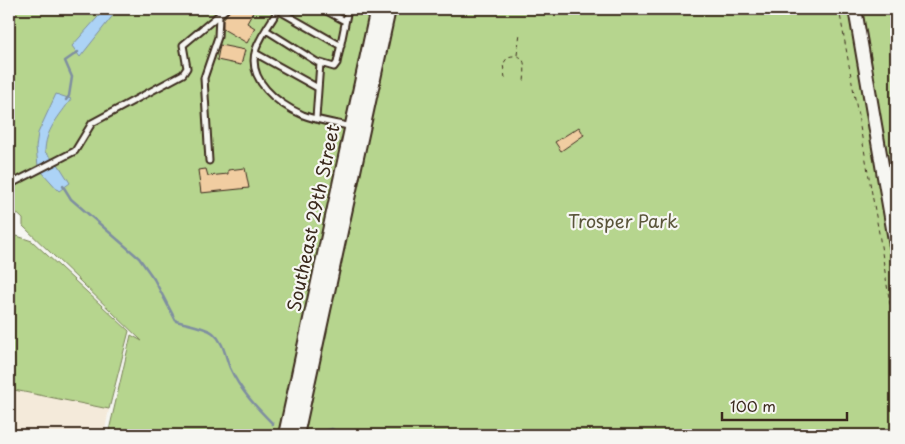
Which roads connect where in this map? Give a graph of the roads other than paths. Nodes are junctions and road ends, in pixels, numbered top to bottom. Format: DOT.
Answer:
graph roads {
  1 [pos="226,9"];
  2 [pos="279,9"];
  3 [pos="323,9"];
  4 [pos="348,9"];
  5 [pos="378,9"];
  6 [pos="388,9"];
  7 [pos="855,9"];
  8 [pos="218,16"];
  9 [pos="345,22"];
  10 [pos="266,30"];
  11 [pos="340,46"];
  12 [pos="255,53"];
  13 [pos="320,63"];
  14 [pos="318,88"];
  15 [pos="316,118"];
  16 [pos="357,128"];
  17 [pos="209,161"];
  18 [pos="9,185"];
  19 [pos="896,246"];
  20 [pos="286,435"];
  21 [pos="296,435"];
  1 -- 8 [label="lane"];
  2 -- 10 [label="lane"];
  2 -- 11 [label="lane"];
  3 -- 9 [label="lane"];
  4 -- 9 [label="lane"];
  5 -- 16 [label="main road, Southeast 29th Street"];
  6 -- 16 [label="main road, Southeast 29th Street"];
  7 -- 19 [label="street"];
  8 -- 17 [label="lane"];
  8 -- 18 [label="lane"];
  9 -- 11 [label="lane"];
  10 -- 12 [label="lane"];
  10 -- 13 [label="lane"];
  11 -- 13 [label="lane"];
  12 -- 14 [label="lane"];
  12 -- 15 [label="lane"];
  13 -- 14 [label="lane"];
  14 -- 15 [label="lane"];
  15 -- 16 [label="lane"];
  16 -- 20 [label="main road, Southeast 29th Street"];
  16 -- 21 [label="main road, Southeast 29th Street"];
}
